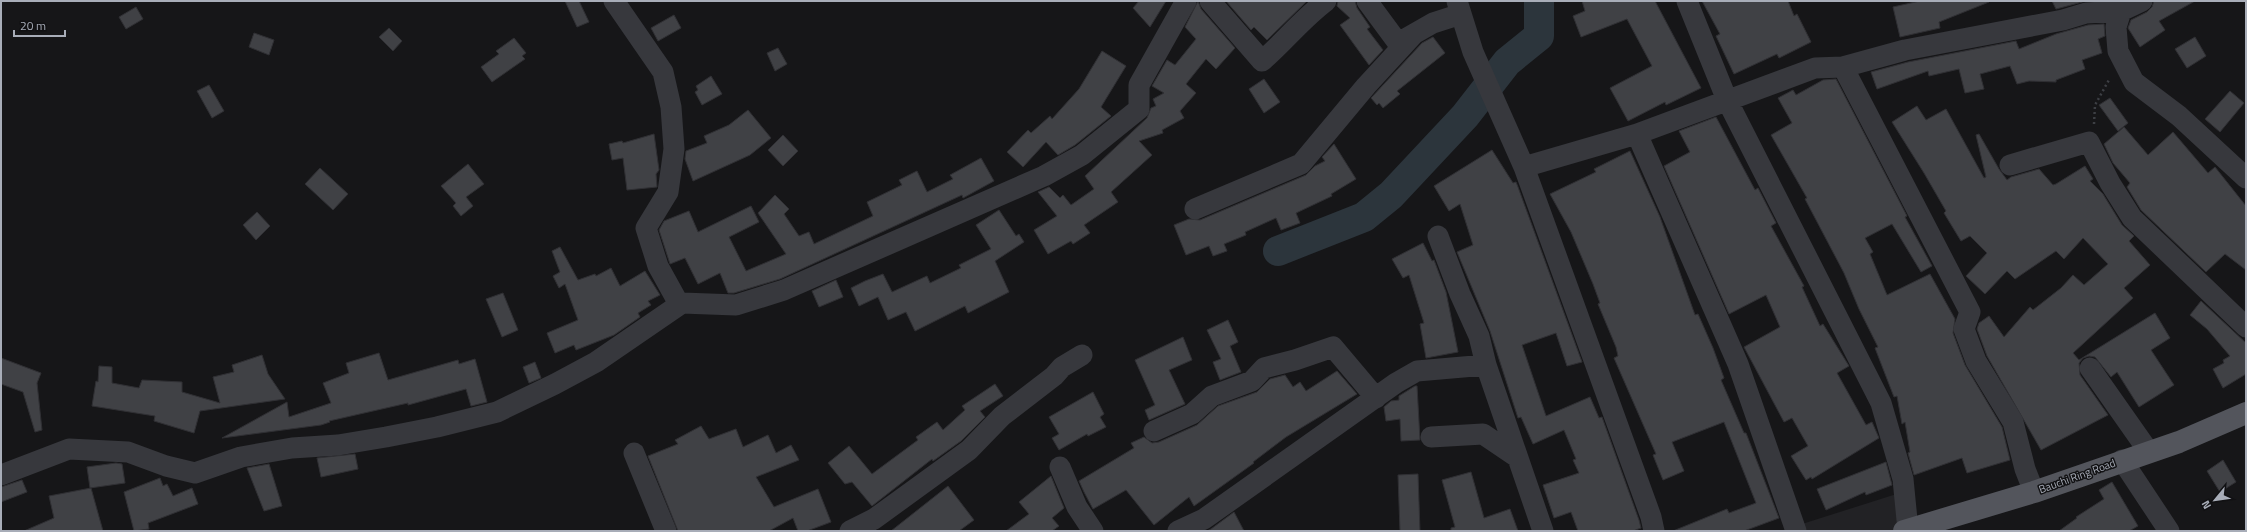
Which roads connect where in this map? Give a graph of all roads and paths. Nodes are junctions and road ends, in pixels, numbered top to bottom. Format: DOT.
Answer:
graph roads {
  1 [pos="614,1"];
  2 [pos="1186,1"];
  3 [pos="1210,1"];
  4 [pos="1326,1"];
  5 [pos="1367,1"];
  6 [pos="1687,1"];
  7 [pos="2142,1"];
  8 [pos="1459,7"];
  9 [pos="2121,11"];
  10 [pos="1414,35"];
  11 [pos="2118,51"];
  12 [pos="1843,67"];
  13 [pos="1726,100"];
  14 [pos="1637,134"];
  15 [pos="2089,142"];
  16 [pos="2010,164"];
  17 [pos="1524,167"];
  18 [pos="2246,178"];
  19 [pos="1195,209"];
  20 [pos="1438,236"];
  21 [pos="682,303"];
  22 [pos="2246,327"];
  23 [pos="1082,355"];
  24 [pos="1486,365"];
  25 [pos="2090,368"];
  26 [pos="1376,398"];
  27 [pos="2246,413"];
  28 [pos="1154,431"];
  29 [pos="1431,437"];
  30 [pos="2149,452"];
  31 [pos="634,453"];
  32 [pos="1517,457"];
  33 [pos="2122,460"];
  34 [pos="1060,468"];
  35 [pos="1,475"];
  36 [pos="2034,492"];
  37 [pos="1906,530"];
  38 [pos="666,531"];
  39 [pos="850,531"];
  40 [pos="1093,531"];
  41 [pos="1178,531"];
  42 [pos="1543,531"];
  43 [pos="1654,531"];
  44 [pos="1796,531"];
  45 [pos="2169,531"];
  1 -- 21 [label="street"];
  2 -- 21 [label="street"];
  3 -- 4 [label="street"];
  5 -- 10 [label="street"];
  6 -- 13 [label="street"];
  7 -- 9 [label="street"];
  8 -- 10 [label="street"];
  8 -- 17 [label="street"];
  9 -- 11 [label="street"];
  9 -- 12 [label="street"];
  10 -- 19 [label="street"];
  11 -- 15 [label="path"];
  11 -- 18 [label="street"];
  12 -- 13 [label="street"];
  12 -- 36 [label="street"];
  13 -- 14 [label="street"];
  13 -- 37 [label="street"];
  14 -- 17 [label="street"];
  14 -- 44 [label="street"];
  15 -- 16 [label="street"];
  15 -- 22 [label="street"];
  17 -- 43 [label="street"];
  20 -- 24 [label="street"];
  21 -- 35 [label="street"];
  23 -- 39 [label="street"];
  24 -- 26 [label="street"];
  24 -- 32 [label="street"];
  25 -- 30 [label="street"];
  26 -- 28 [label="street"];
  26 -- 41 [label="street"];
  27 -- 30 [label="main road, Bauchi Ring Road"];
  29 -- 32 [label="street"];
  30 -- 33 [label="main road, Bauchi Ring Road"];
  31 -- 38 [label="street"];
  32 -- 42 [label="street"];
  33 -- 36 [label="main road, Bauchi Ring Road"];
  33 -- 45 [label="street"];
  34 -- 40 [label="street"];
  36 -- 37 [label="main road, Bauchi Ring Road"];
}
